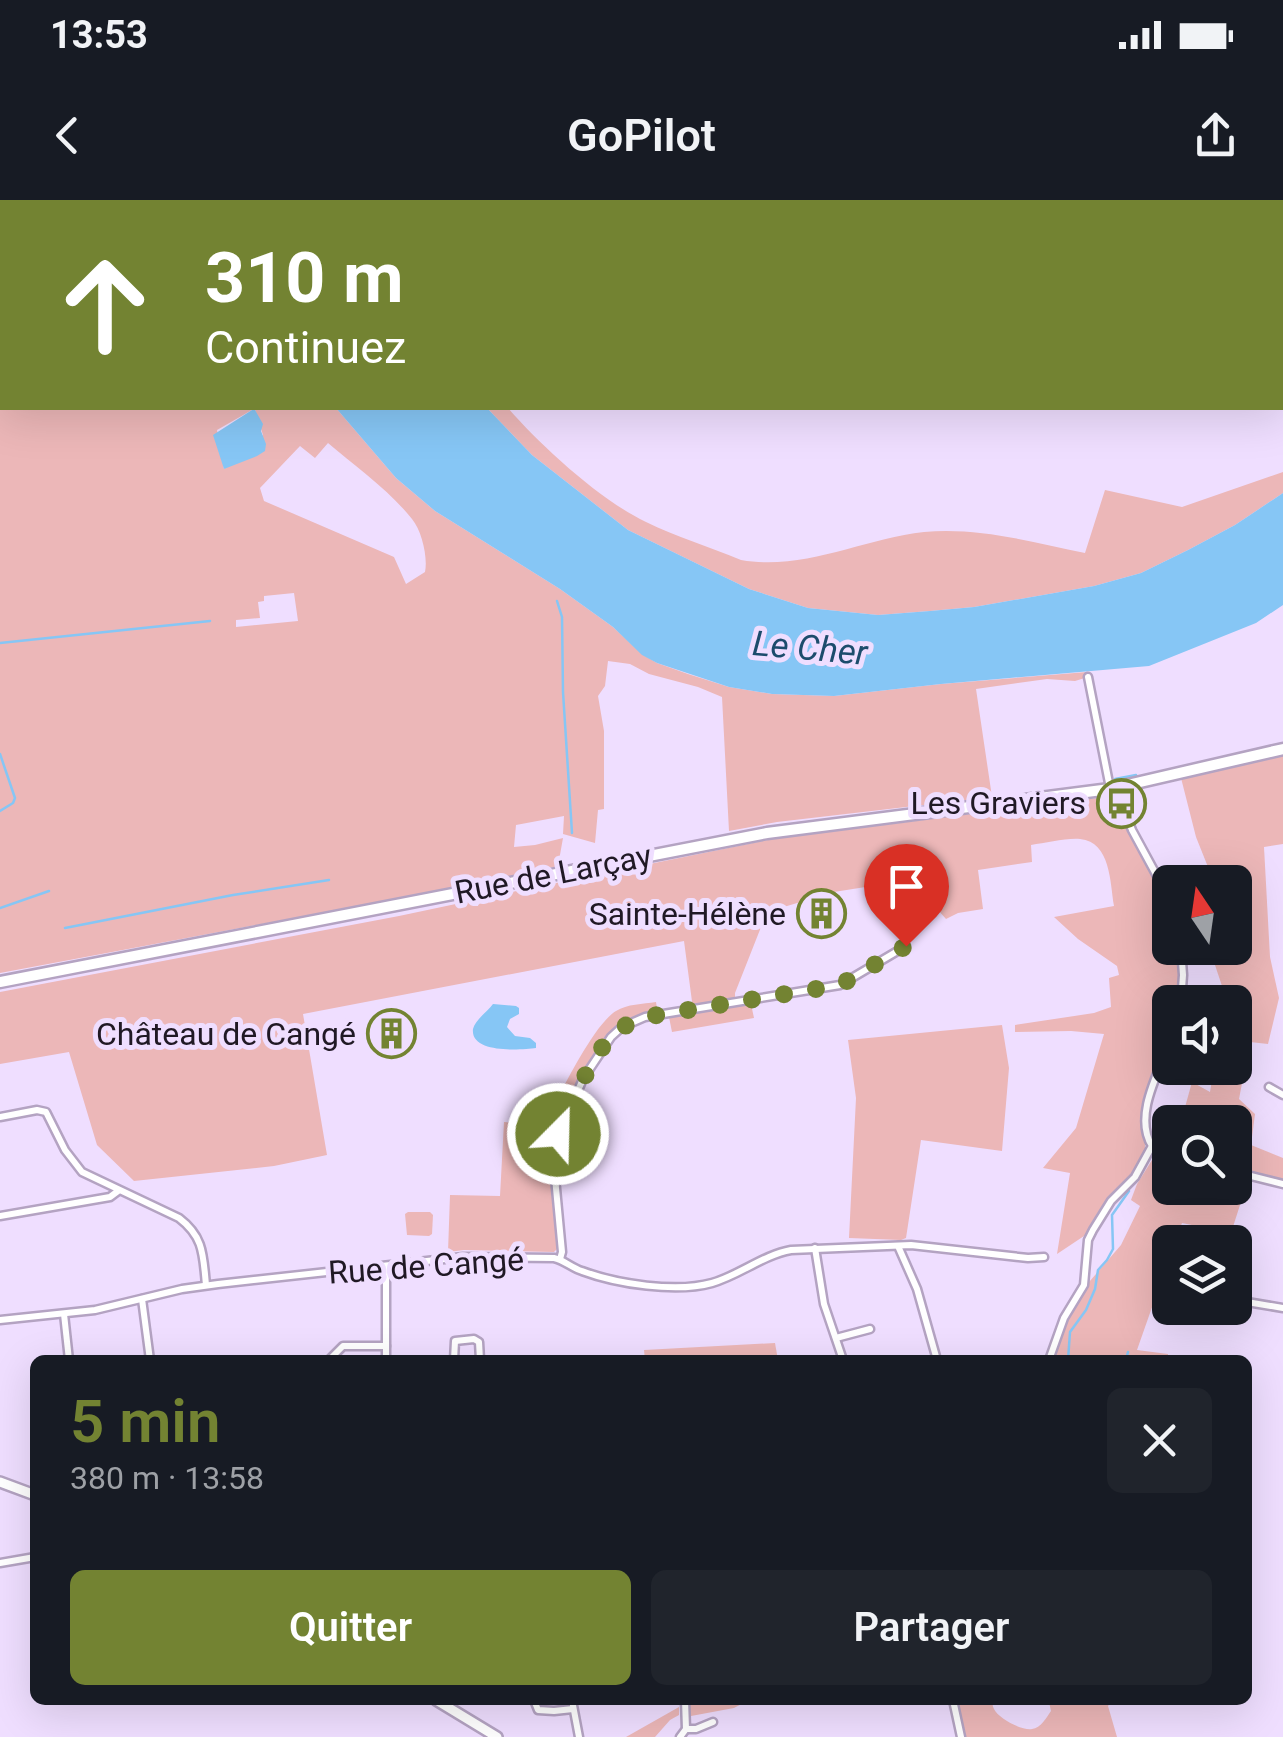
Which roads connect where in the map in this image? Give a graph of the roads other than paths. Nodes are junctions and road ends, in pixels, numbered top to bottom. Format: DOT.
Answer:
graph roads {
  1 [pos="1088,677"];
  2 [pos="1283,749"];
  3 [pos="1113,788"];
  4 [pos="1152,868"];
  5 [pos="906,946"];
  6 [pos="0,982"];
  7 [pos="1155,1085"];
  8 [pos="1269,1087"];
  9 [pos="1283,1095"];
  10 [pos="0,1117"];
  11 [pos="1152,1146"];
  12 [pos="1252,1176"];
  13 [pos="1283,1184"];
  14 [pos="118,1191"];
  15 [pos="0,1216"];
  16 [pos="898,1246"];
  17 [pos="815,1248"];
  18 [pos="1044,1257"];
  19 [pos="560,1259"];
  20 [pos="386,1266"];
  21 [pos="206,1285"];
  22 [pos="142,1299"];
  23 [pos="1252,1303"];
  24 [pos="1283,1308"];
  25 [pos="64,1314"];
  26 [pos="0,1320"];
  27 [pos="870,1329"];
  28 [pos="836,1338"];
  29 [pos="386,1346"];
  30 [pos="68,1355"];
  31 [pos="149,1355"];
  32 [pos="335,1355"];
  33 [pos="386,1355"];
  34 [pos="454,1355"];
  35 [pos="480,1355"];
  36 [pos="842,1355"];
  37 [pos="936,1355"];
  38 [pos="1051,1355"];
  39 [pos="0,1482"];
  40 [pos="30,1493"];
  41 [pos="30,1559"];
  42 [pos="0,1563"];
  43 [pos="444,1705"];
  44 [pos="536,1705"];
  45 [pos="570,1705"];
  46 [pos="573,1705"];
  47 [pos="685,1705"];
  48 [pos="954,1705"];
  49 [pos="713,1722"];
  50 [pos="686,1729"];
  51 [pos="497,1737"];
  52 [pos="578,1737"];
  53 [pos="680,1737"];
  54 [pos="961,1737"];
  1 -- 3 [label="street"];
  2 -- 3 [label="main road, Rue de Larçay"];
  3 -- 4 [label="street"];
  3 -- 6 [label="main road, Rue de Larçay"];
  5 -- 19 [label="street"];
  7 -- 11 [label="street"];
  8 -- 9 [label="street"];
  10 -- 14 [label="street"];
  11 -- 38 [label="street"];
  12 -- 13 [label="street"];
  14 -- 15 [label="street"];
  14 -- 21 [label="street"];
  16 -- 17 [label="street, Rue de Cangé"];
  16 -- 18 [label="street, Rue de Cangé"];
  16 -- 37 [label="street"];
  17 -- 19 [label="street, Rue de Cangé"];
  17 -- 28 [label="street"];
  19 -- 20 [label="street, Rue de Cangé"];
  20 -- 21 [label="street, Rue de Cangé"];
  20 -- 29 [label="street"];
  21 -- 22 [label="street, Rue de Cangé"];
  22 -- 25 [label="street, Rue de Cangé"];
  22 -- 31 [label="street"];
  23 -- 24 [label="street"];
  25 -- 26 [label="street, Rue de Cangé"];
  25 -- 30 [label="street"];
  27 -- 28 [label="street"];
  28 -- 36 [label="street"];
  29 -- 32 [label="street"];
  29 -- 33 [label="street"];
  34 -- 35 [label="street"];
  39 -- 40 [label="street"];
  41 -- 42 [label="street"];
  43 -- 51 [label="street"];
  44 -- 45 [label="street"];
  46 -- 52 [label="street"];
  47 -- 50 [label="street"];
  48 -- 54 [label="street"];
  49 -- 50 [label="street"];
  50 -- 53 [label="street"];
}
